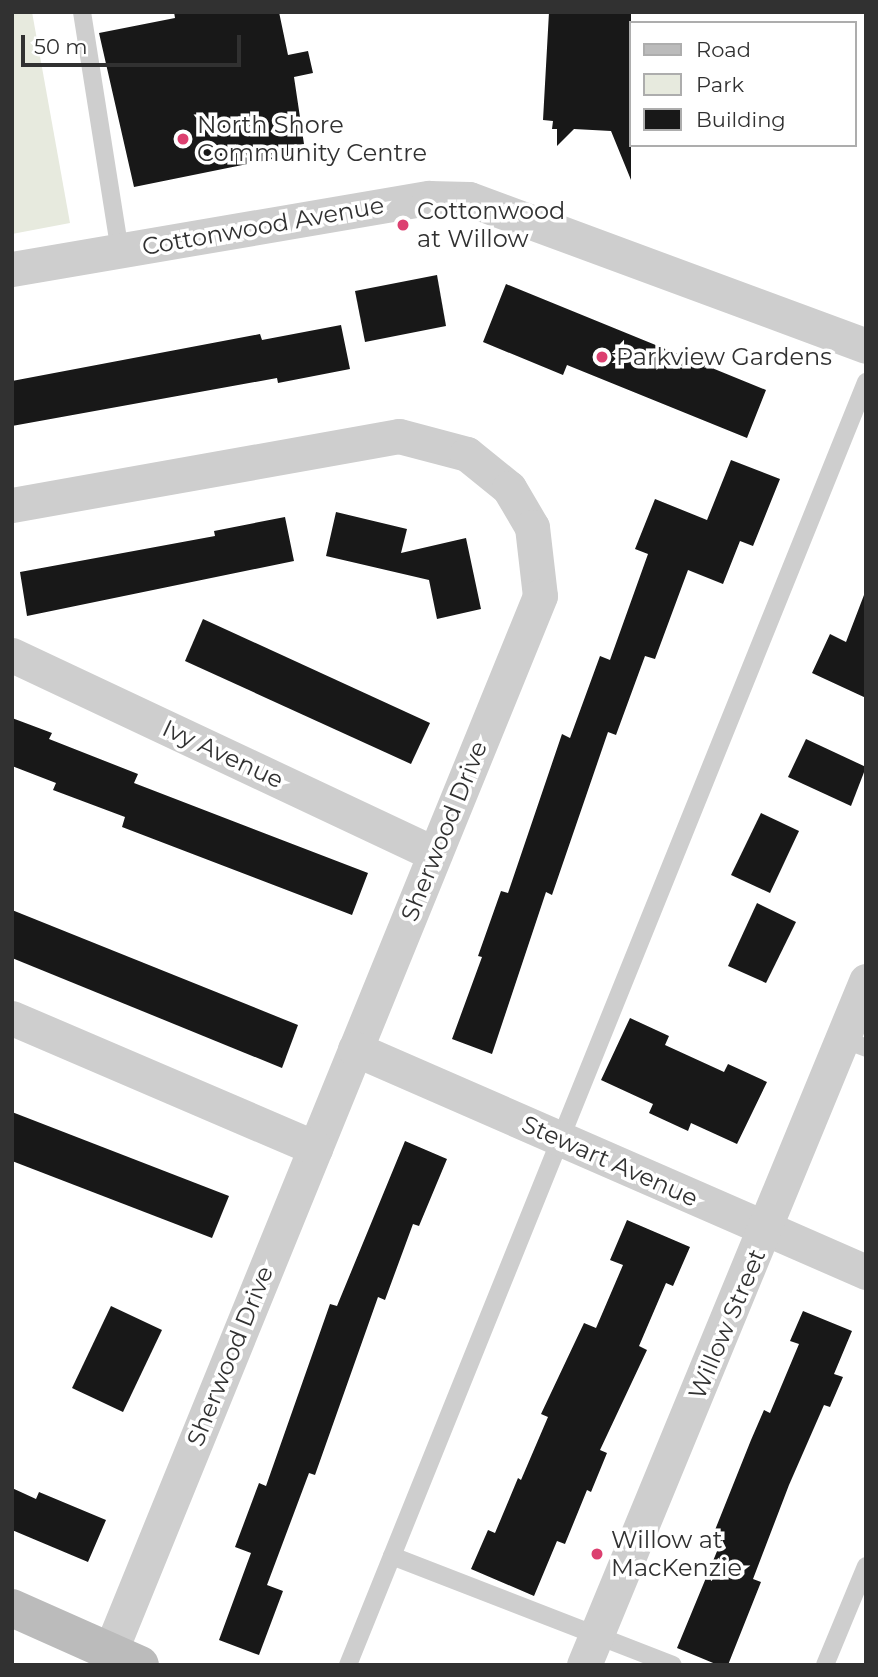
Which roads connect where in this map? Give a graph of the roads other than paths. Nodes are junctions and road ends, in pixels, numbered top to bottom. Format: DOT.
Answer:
graph roads {
  1 [pos="82,12"];
  2 [pos="120,250"];
  3 [pos="12,269"];
  4 [pos="866,346"];
  5 [pos="866,382"];
  6 [pos="12,505"];
  7 [pos="12,655"];
  8 [pos="435,854"];
  9 [pos="866,981"];
  10 [pos="12,1018"];
  11 [pos="854,1043"];
  12 [pos="355,1049"];
  13 [pos="561,1139"];
  14 [pos="315,1148"];
  15 [pos="766,1229"];
  16 [pos="866,1272"];
  17 [pos="392,1556"];
  18 [pos="866,1566"];
  19 [pos="12,1608"];
  20 [pos="591,1649"];
  21 [pos="125,1658"];
  22 [pos="348,1665"];
  23 [pos="673,1665"];
  24 [pos="825,1665"];
  1 -- 2 [label="lane"];
  2 -- 3 [label="street, Cottonwood Avenue"];
  2 -- 4 [label="street, Cottonwood Avenue"];
  5 -- 13 [label="lane"];
  6 -- 8 [label="street, Sherwood Drive"];
  7 -- 8 [label="street, Ivy Avenue"];
  8 -- 12 [label="street, Sherwood Drive"];
  9 -- 11 [label="street, Willow Street"];
  10 -- 14 [label="street"];
  11 -- 15 [label="street, Willow Street"];
  12 -- 13 [label="street, Stewart Avenue"];
  12 -- 14 [label="street, Sherwood Drive"];
  13 -- 15 [label="street, Stewart Avenue"];
  13 -- 17 [label="lane"];
  14 -- 21 [label="street, Sherwood Drive"];
  15 -- 16 [label="street, Stewart Avenue"];
  15 -- 20 [label="street, Willow Street"];
  17 -- 20 [label="lane"];
  17 -- 22 [label="lane"];
  18 -- 24 [label="lane"];
  19 -- 21 [label="street"];
  20 -- 23 [label="lane"];
}
